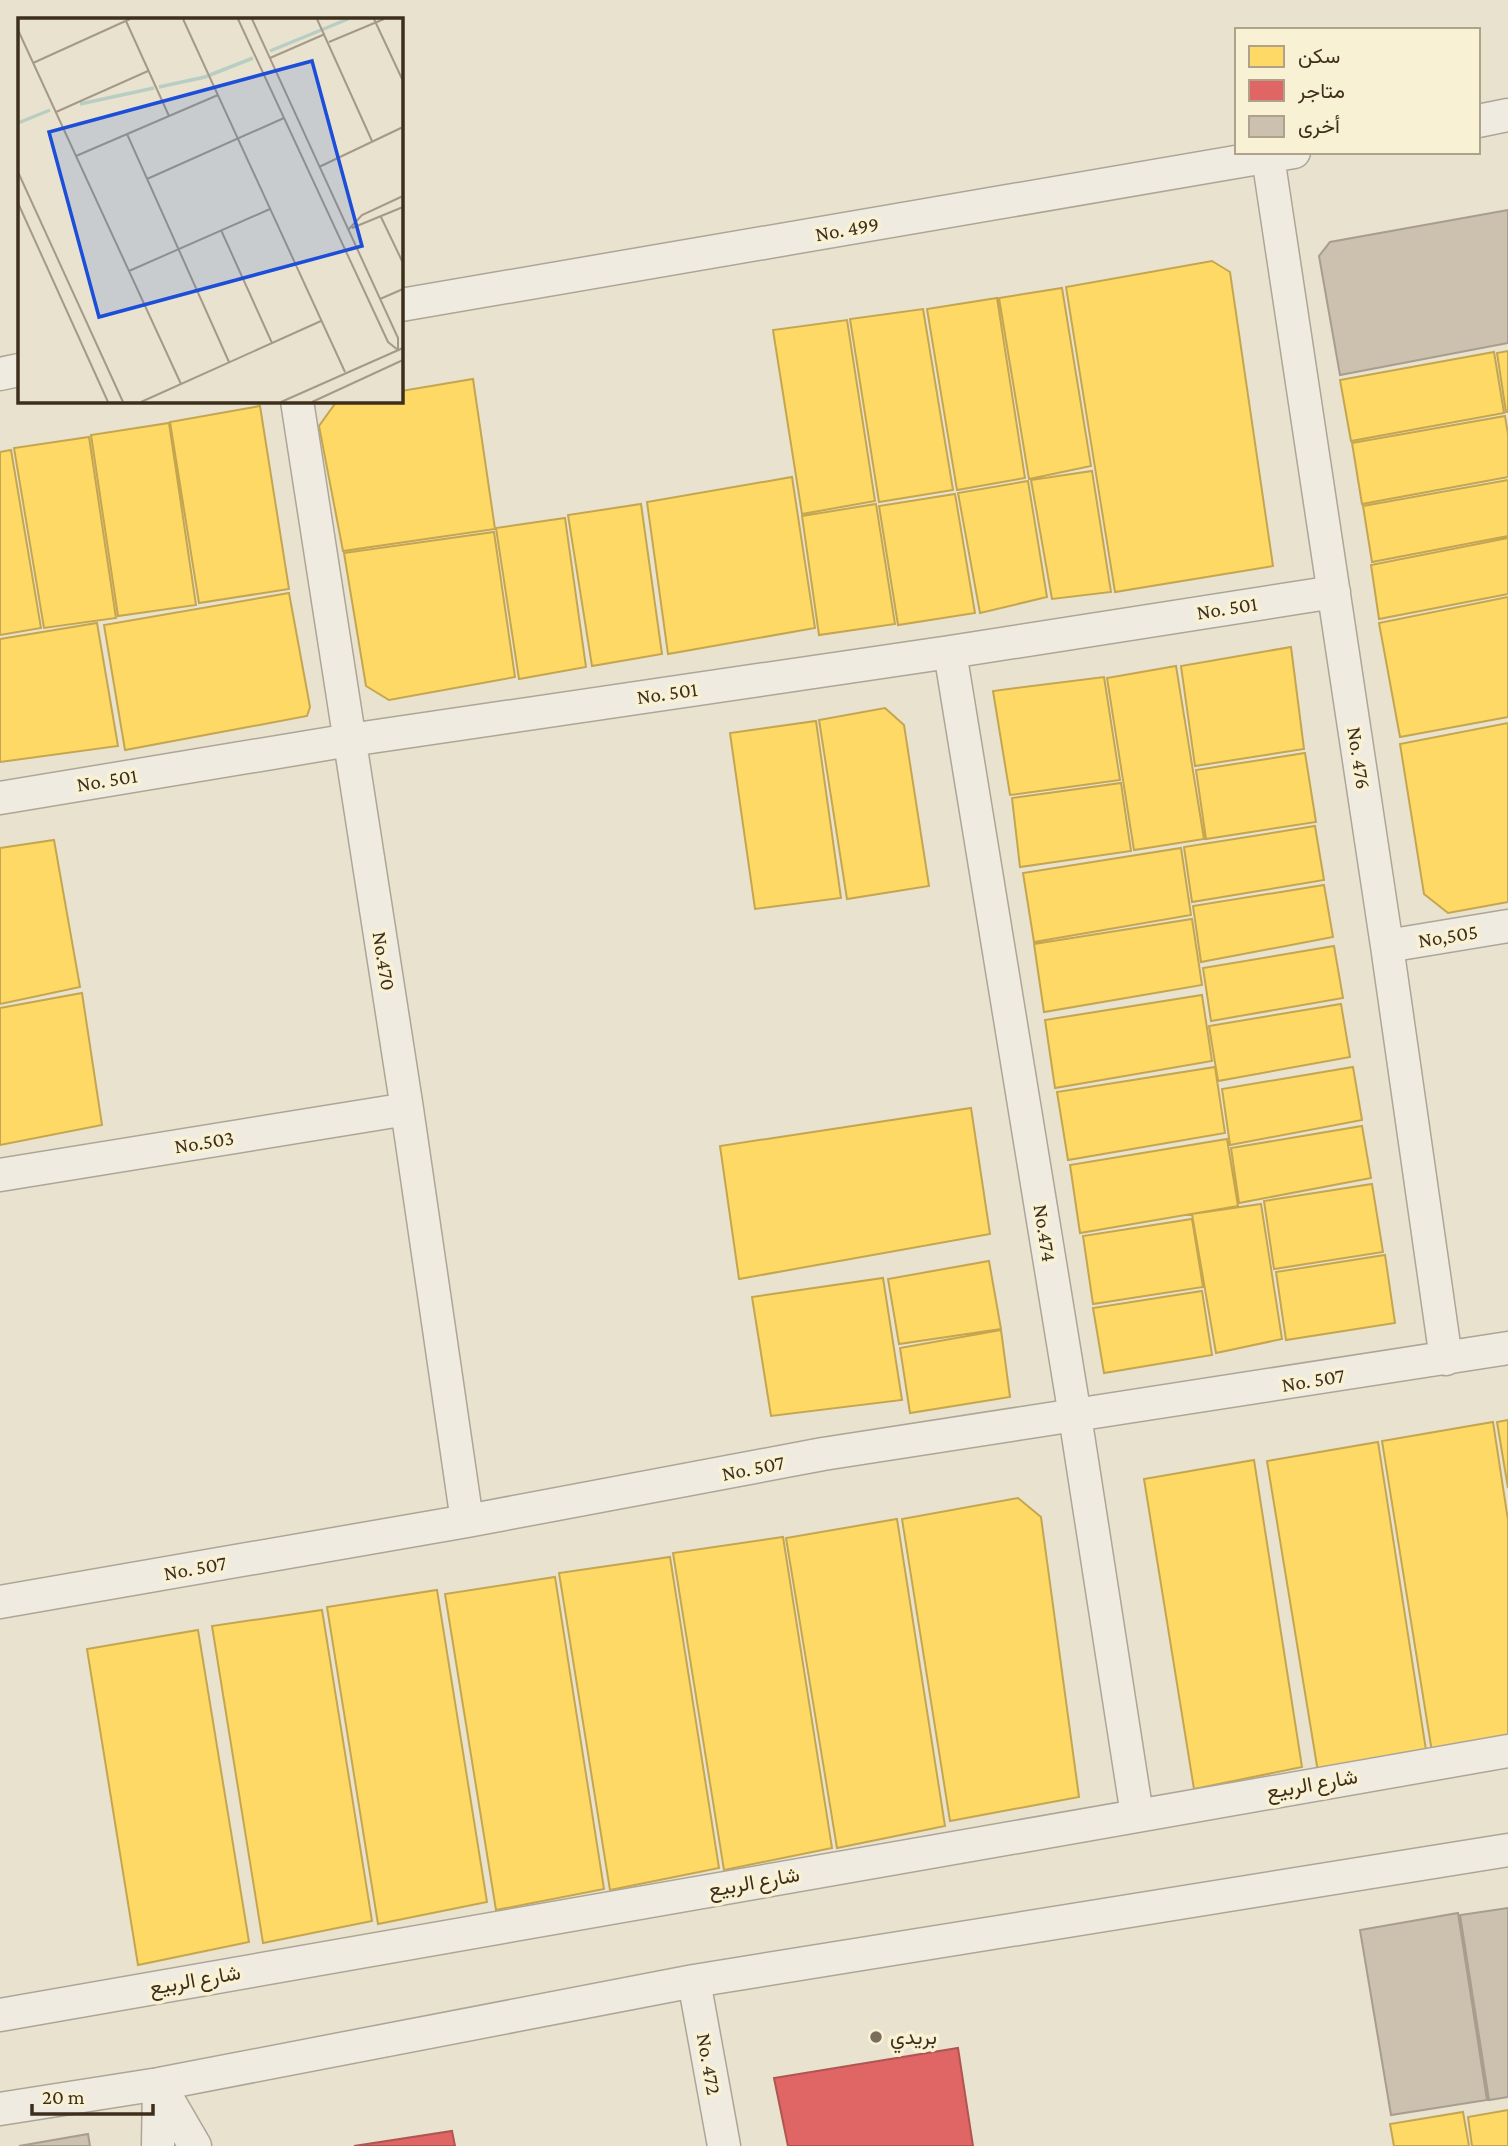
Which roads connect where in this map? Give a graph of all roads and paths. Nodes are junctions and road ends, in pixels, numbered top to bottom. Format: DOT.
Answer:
graph roads {
  1 [pos="1508,116"];
  2 [pos="1480,121"];
  3 [pos="1281,154"];
  4 [pos="402,305"];
  5 [pos="18,370"];
  6 [pos="0,374"];
  7 [pos="297,402"];
  8 [pos="1334,592"];
  9 [pos="950,652"];
  10 [pos="350,740"];
  11 [pos="0,798"];
  12 [pos="1508,926"];
  13 [pos="1387,946"];
  14 [pos="407,1109"];
  15 [pos="0,1175"];
  16 [pos="1508,1349"];
  17 [pos="1447,1359"];
  18 [pos="1075,1416"];
  19 [pos="467,1521"];
  20 [pos="0,1602"];
  21 [pos="1508,1751"];
  22 [pos="1136,1815"];
  23 [pos="1508,1850"];
  24 [pos="694,1981"];
  25 [pos="0,2015"];
  26 [pos="159,2084"];
  27 [pos="0,2109"];
  28 [pos="158,2146"];
  29 [pos="195,2146"];
  30 [pos="724,2146"];
  1 -- 2 [label="street"];
  3 -- 4 [label="street, No. 499"];
  3 -- 8 [label="street, No. 476"];
  5 -- 6 [label="street"];
  7 -- 10 [label="street, No.470"];
  8 -- 9 [label="street, No. 501"];
  8 -- 13 [label="street, No. 476"];
  9 -- 10 [label="street, No. 501"];
  9 -- 18 [label="street, No.474"];
  10 -- 11 [label="street, No. 501"];
  10 -- 14 [label="street, No.470"];
  12 -- 13 [label="street, No,505"];
  13 -- 17 [label="street, No. 476"];
  14 -- 15 [label="street, No.503"];
  14 -- 19 [label="street, No.470"];
  16 -- 17 [label="street, No. 507"];
  17 -- 18 [label="street, No. 507"];
  18 -- 19 [label="street, No. 507"];
  18 -- 22 [label="street, No.474"];
  19 -- 20 [label="street, No. 507"];
  21 -- 22 [label="street, شارع الربيع"];
  22 -- 25 [label="street, شارع الربيع"];
  23 -- 24 [label="street"];
  24 -- 26 [label="street"];
  24 -- 30 [label="street, No. 472"];
  26 -- 27 [label="street"];
  26 -- 28 [label="street"];
  26 -- 29 [label="street"];
}
